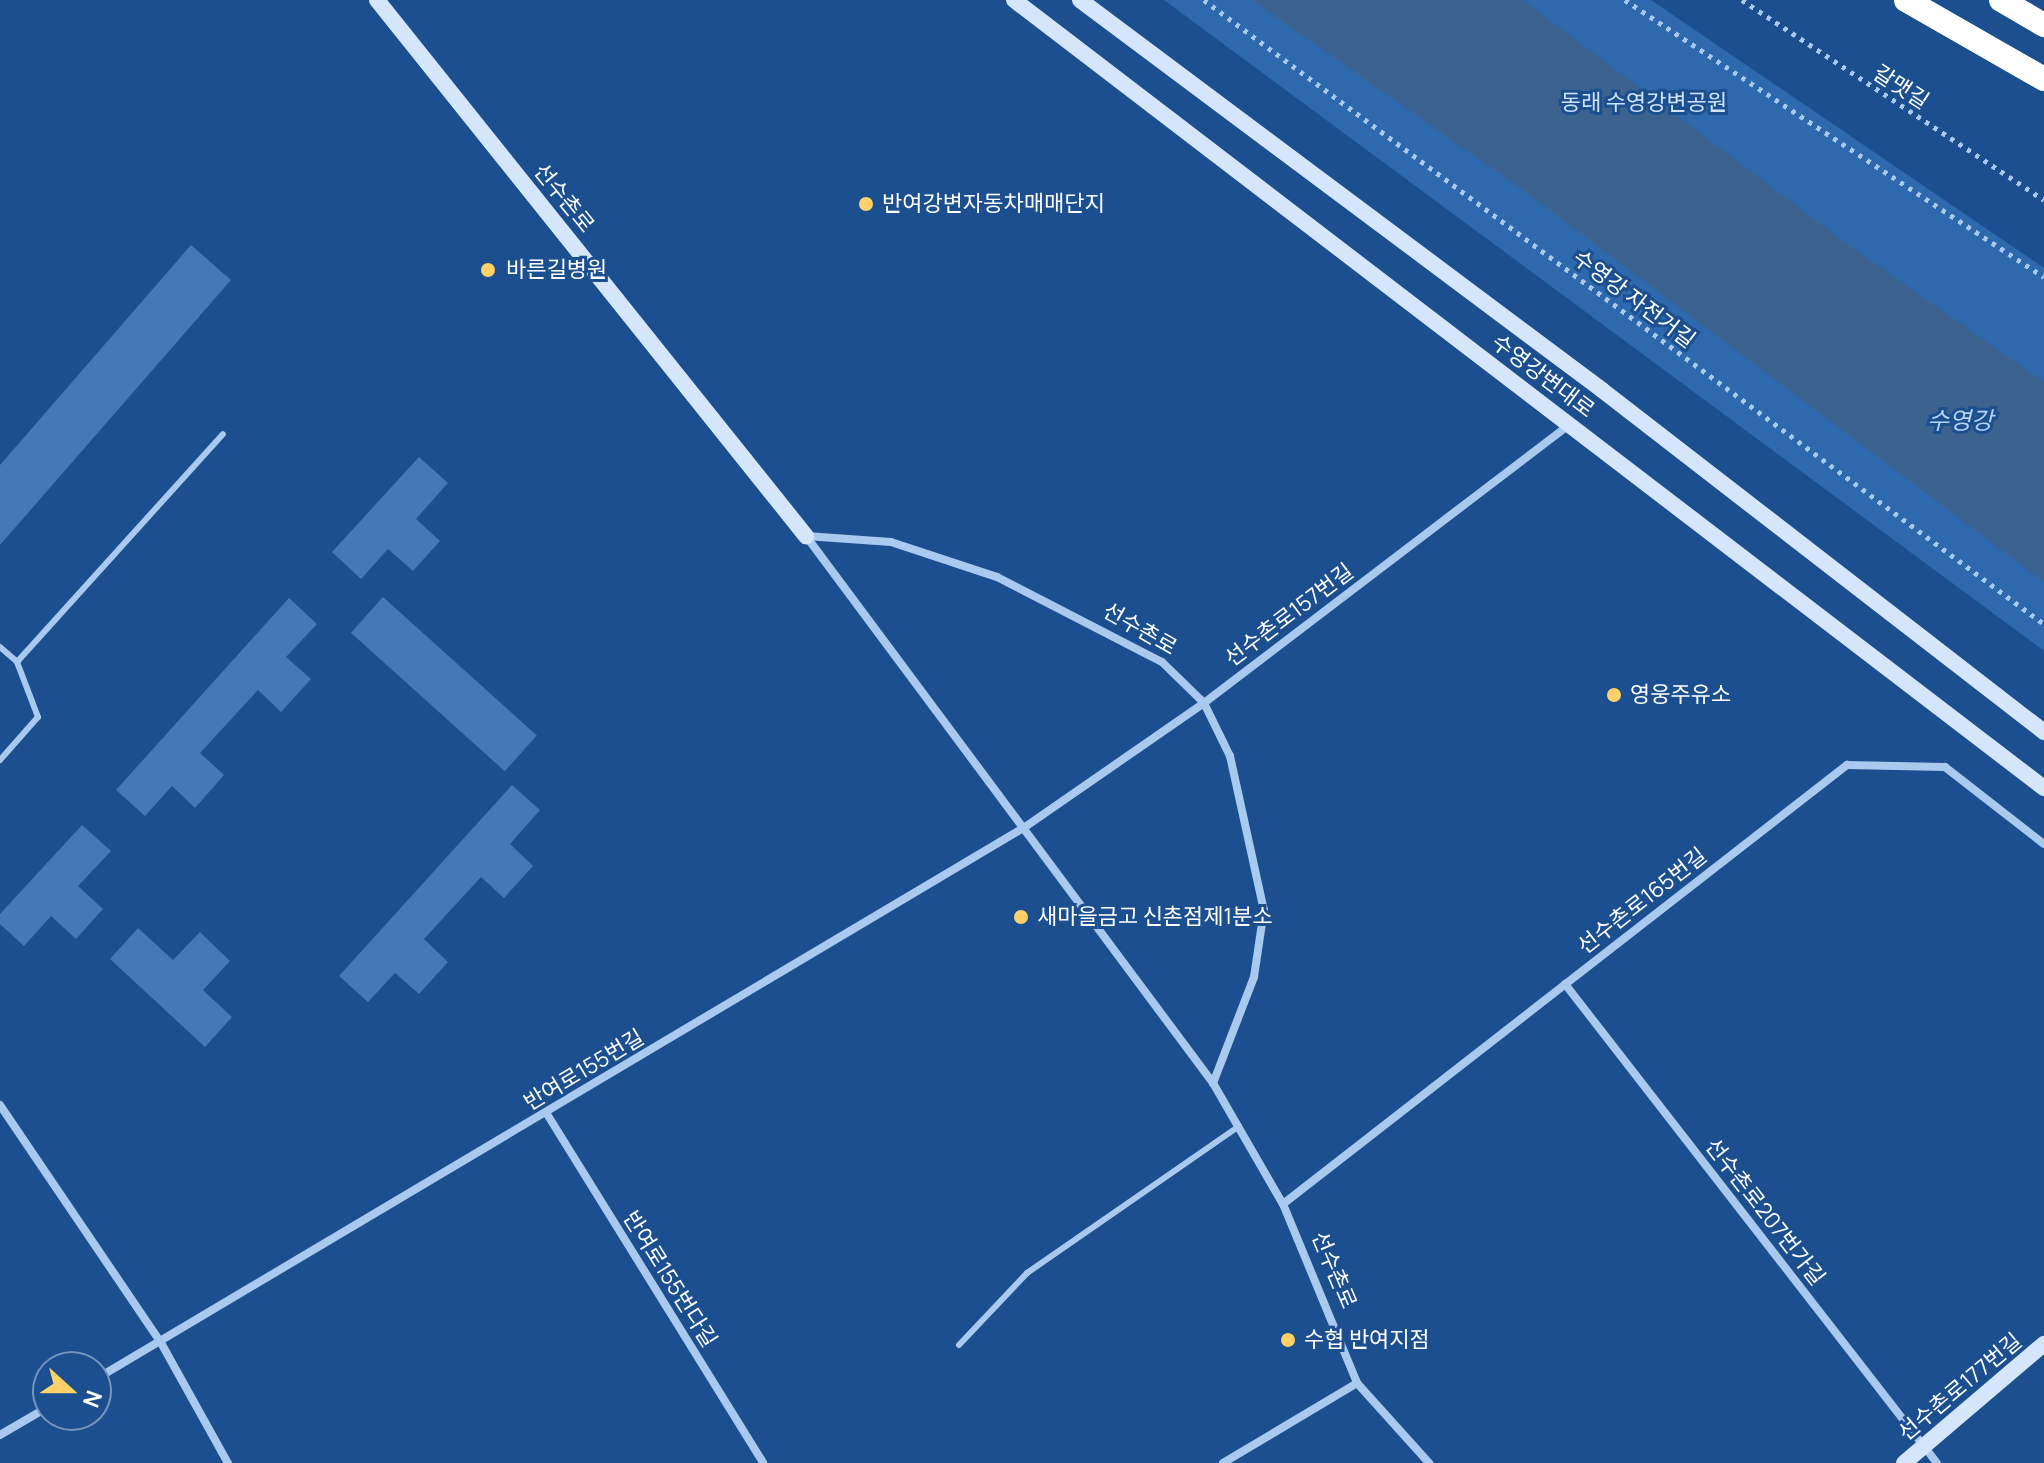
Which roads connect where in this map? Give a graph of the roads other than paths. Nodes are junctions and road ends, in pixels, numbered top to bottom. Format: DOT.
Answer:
graph roads {
  1 [pos="377,0"];
  2 [pos="1014,0"];
  3 [pos="1080,0"];
  4 [pos="1906,0"];
  5 [pos="2001,0"];
  6 [pos="2044,25"];
  7 [pos="2044,79"];
  8 [pos="1570,424"];
  9 [pos="223,434"];
  10 [pos="806,536"];
  11 [pos="0,647"];
  12 [pos="17,662"];
  13 [pos="1204,703"];
  14 [pos="2044,732"];
  15 [pos="0,760"];
  16 [pos="2044,788"];
  17 [pos="1025,827"];
  18 [pos="2044,844"];
  19 [pos="1565,984"];
  20 [pos="1213,1083"];
  21 [pos="0,1105"];
  22 [pos="547,1114"];
  23 [pos="1240,1125"];
  24 [pos="1283,1204"];
  25 [pos="160,1341"];
  26 [pos="2044,1344"];
  27 [pos="959,1345"];
  28 [pos="112,1370"];
  29 [pos="1357,1383"];
  30 [pos="32,1416"];
  31 [pos="0,1435"];
  32 [pos="1924,1446"];
  33 [pos="228,1463"];
  34 [pos="763,1463"];
  35 [pos="1223,1463"];
  36 [pos="1429,1463"];
  37 [pos="1904,1463"];
  38 [pos="1937,1463"];
  1 -- 10 [label="main road, 선수촌로"];
  2 -- 8 [label="main road, 수영강변대로"];
  3 -- 14 [label="main road, 수영강변대로"];
  4 -- 7 [label="highway"];
  5 -- 6 [label="highway"];
  8 -- 13 [label="street, 선수촌로157번길"];
  8 -- 16 [label="main road, 수영강변대로"];
  9 -- 12 [label="lane"];
  10 -- 13 [label="street, 선수촌로"];
  10 -- 17 [label="street, 선수촌로"];
  11 -- 12 [label="lane"];
  12 -- 15 [label="lane"];
  13 -- 17 [label="street, 선수촌로157번길"];
  13 -- 20 [label="street, 선수촌로"];
  17 -- 20 [label="street, 선수촌로"];
  17 -- 22 [label="street, 반여로155번길"];
  18 -- 19 [label="street, 선수촌로165번길"];
  19 -- 24 [label="street, 선수촌로165번길"];
  19 -- 32 [label="street, 선수촌로207번가길"];
  20 -- 23 [label="street, 선수촌로"];
  21 -- 25 [label="street"];
  22 -- 25 [label="street, 반여로155번길"];
  22 -- 34 [label="street, 반여로155번다길"];
  23 -- 24 [label="street, 선수촌로"];
  23 -- 27 [label="lane"];
  24 -- 29 [label="street, 선수촌로"];
  25 -- 28 [label="street, 반여로155번길"];
  25 -- 33 [label="street"];
  26 -- 32 [label="main road, 선수촌로177번길"];
  29 -- 35 [label="street"];
  29 -- 36 [label="street, 선수촌로"];
  30 -- 31 [label="street"];
  32 -- 37 [label="main road, 선수촌로177번길"];
  32 -- 38 [label="street, 선수촌로207번가길"];
}
